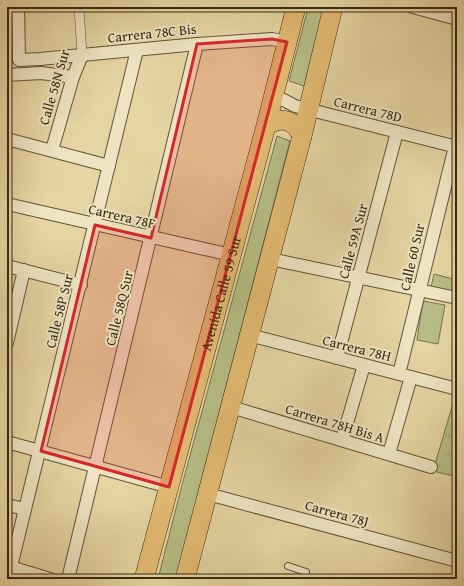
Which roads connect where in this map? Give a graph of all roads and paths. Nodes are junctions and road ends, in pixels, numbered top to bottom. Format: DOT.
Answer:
graph roads {
  1 [pos="18,7"];
  2 [pos="79,7"];
  3 [pos="296,7"];
  4 [pos="333,7"];
  5 [pos="412,7"];
  6 [pos="457,19"];
  7 [pos="287,42"];
  8 [pos="197,44"];
  9 [pos="137,50"];
  10 [pos="82,55"];
  11 [pos="40,59"];
  12 [pos="41,72"];
  13 [pos="7,75"];
  14 [pos="73,77"];
  15 [pos="274,95"];
  16 [pos="308,110"];
  17 [pos="266,126"];
  18 [pos="397,132"];
  19 [pos="302,136"];
  20 [pos="7,139"];
  21 [pos="456,146"];
  22 [pos="52,150"];
  23 [pos="109,166"];
  24 [pos="452,175"];
  25 [pos="7,204"];
  26 [pos="95,225"];
  27 [pos="151,238"];
  28 [pos="231,255"];
  29 [pos="270,259"];
  30 [pos="7,266"];
  31 [pos="24,270"];
  32 [pos="358,277"];
  33 [pos="81,284"];
  34 [pos="420,290"];
  35 [pos="457,298"];
  36 [pos="249,335"];
  37 [pos="8,336"];
  38 [pos="337,358"];
  39 [pos="364,365"];
  40 [pos="405,376"];
  41 [pos="457,389"];
  42 [pos="231,407"];
  43 [pos="342,440"];
  44 [pos="7,442"];
  45 [pos="40,451"];
  46 [pos="389,454"];
  47 [pos="96,466"];
  48 [pos="431,467"];
  49 [pos="169,487"];
  50 [pos="208,494"];
  51 [pos="7,505"];
  52 [pos="25,509"];
  53 [pos="457,561"];
  54 [pos="288,566"];
  55 [pos="9,571"];
  56 [pos="50,579"];
  57 [pos="68,579"];
  58 [pos="144,579"];
  59 [pos="185,579"];
  60 [pos="304,579"];
  1 -- 11 [label="street, Carrera 78C Bis"];
  2 -- 10 [label="street, Calle 58N Sur"];
  3 -- 7 [label="main road, Avenida Calle 59 Sur"];
  4 -- 16 [label="main road"];
  5 -- 6 [label="street"];
  7 -- 8 [label="street, Carrera 78C Bis"];
  7 -- 15 [label="main road, Avenida Calle 59 Sur"];
  8 -- 9 [label="street, Carrera 78C Bis"];
  8 -- 27 [label="street, Calle 58Q Sur"];
  9 -- 10 [label="street, Carrera 78C Bis"];
  9 -- 23 [label="street, Calle 58P Sur"];
  10 -- 11 [label="street, Carrera 78C Bis"];
  10 -- 14 [label="street, Calle 58N Sur"];
  11 -- 12 [label="street"];
  12 -- 13 [label="street"];
  12 -- 14 [label="street"];
  14 -- 22 [label="street, Calle 58N Sur"];
  15 -- 16 [label="street, Carrera 78D"];
  15 -- 17 [label="main road, Avenida Calle 59 Sur"];
  16 -- 18 [label="street, Carrera 78D"];
  16 -- 19 [label="main road"];
  17 -- 19 [label="main road"];
  17 -- 28 [label="main road, Avenida Calle 59 Sur"];
  18 -- 21 [label="street, Carrera 78D"];
  18 -- 32 [label="street, Calle 59A Sur"];
  19 -- 29 [label="main road"];
  20 -- 22 [label="street"];
  21 -- 24 [label="street, Calle 60 Sur"];
  22 -- 23 [label="street"];
  23 -- 26 [label="street, Calle 58P Sur"];
  24 -- 34 [label="street, Calle 60 Sur"];
  25 -- 26 [label="street, Carrera 78F"];
  26 -- 27 [label="street, Carrera 78F"];
  26 -- 33 [label="street, Calle 58P Sur"];
  27 -- 28 [label="street, Carrera 78F"];
  27 -- 47 [label="street, Calle 58Q Sur"];
  28 -- 49 [label="main road, Avenida Calle 59 Sur"];
  29 -- 32 [label="street"];
  29 -- 36 [label="main road"];
  30 -- 31 [label="street"];
  31 -- 33 [label="street"];
  31 -- 37 [label="street"];
  32 -- 34 [label="street"];
  32 -- 38 [label="street, Calle 59A Sur"];
  33 -- 45 [label="street, Calle 58P Sur"];
  34 -- 35 [label="street"];
  34 -- 40 [label="street, Calle 60 Sur"];
  36 -- 38 [label="street, Carrera 78H"];
  36 -- 42 [label="main road"];
  38 -- 39 [label="street, Carrera 78H"];
  39 -- 40 [label="street, Carrera 78H"];
  39 -- 43 [label="street"];
  40 -- 41 [label="street, Carrera 78H"];
  40 -- 46 [label="street, Calle 60 Sur"];
  42 -- 43 [label="street, Carrera 78H Bis A"];
  42 -- 50 [label="main road"];
  43 -- 46 [label="street, Carrera 78H Bis A"];
  44 -- 45 [label="street"];
  45 -- 47 [label="street"];
  45 -- 52 [label="street, Calle 58P Sur"];
  46 -- 48 [label="street, Carrera 78H Bis A"];
  47 -- 49 [label="street"];
  47 -- 57 [label="street, Calle 58Q Sur"];
  49 -- 58 [label="main road, Avenida Calle 59 Sur"];
  50 -- 53 [label="street, Carrera 78J"];
  50 -- 59 [label="main road"];
  51 -- 52 [label="street"];
  52 -- 55 [label="street, Calle 58P Sur"];
  54 -- 60 [label="lane"];
  55 -- 56 [label="street"];
}
